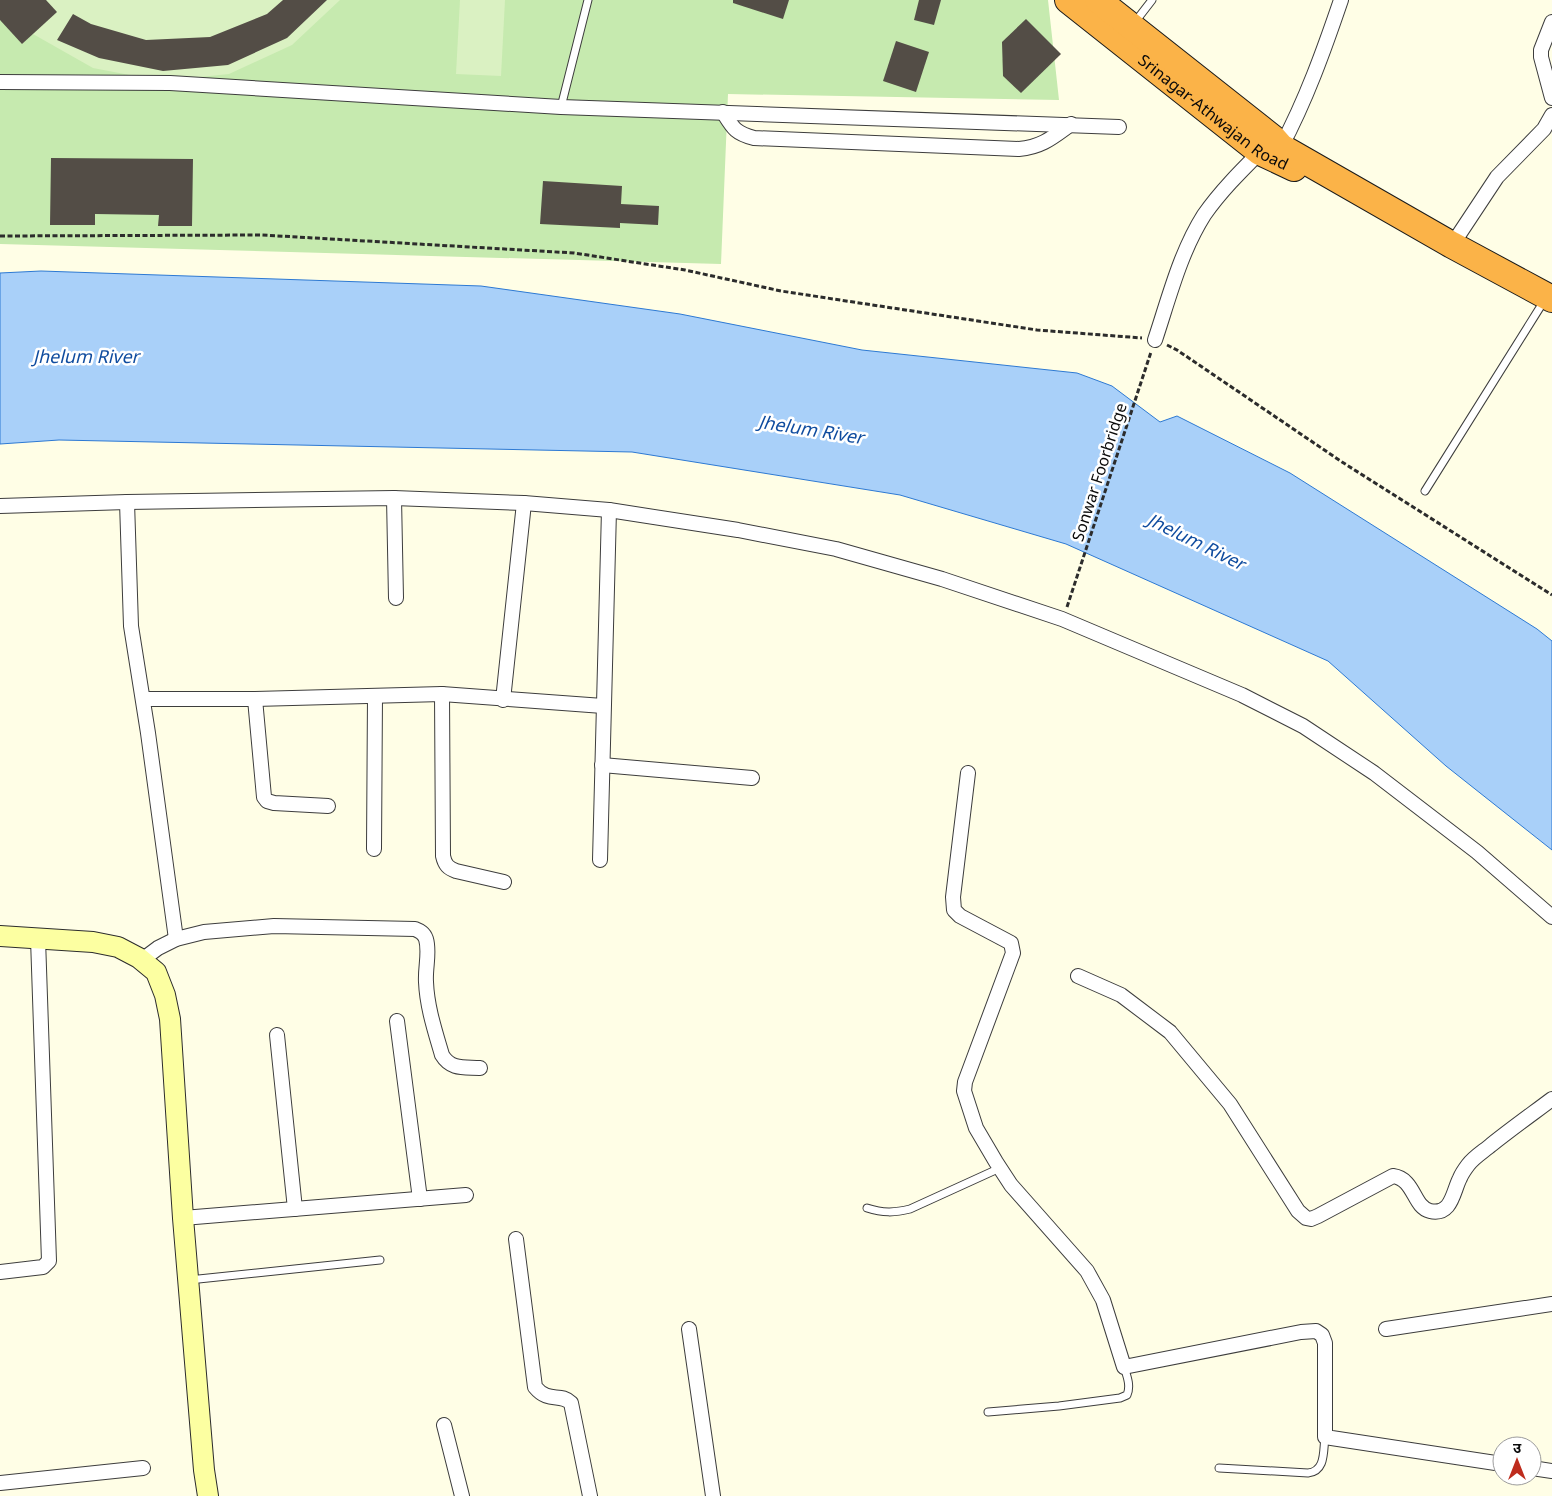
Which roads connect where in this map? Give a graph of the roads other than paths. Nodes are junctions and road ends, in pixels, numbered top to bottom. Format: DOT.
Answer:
graph roads {
  1 [pos="588,0"];
  2 [pos="1068,0"];
  3 [pos="1098,0"];
  4 [pos="1152,0"];
  5 [pos="1341,0"];
  6 [pos="1552,22"];
  7 [pos="1131,26"];
  8 [pos="0,82"];
  9 [pos="1552,98"];
  10 [pos="561,107"];
  11 [pos="723,112"];
  12 [pos="1552,114"];
  13 [pos="1071,124"];
  14 [pos="1119,127"];
  15 [pos="1270,149"];
  16 [pos="1452,245"];
  17 [pos="1550,298"];
  18 [pos="1155,340"];
  19 [pos="1425,491"];
  20 [pos="394,498"];
  21 [pos="127,502"];
  22 [pos="524,503"];
  23 [pos="0,506"];
  24 [pos="609,510"];
  25 [pos="396,598"];
  26 [pos="442,694"];
  27 [pos="375,696"];
  28 [pos="142,699"];
  29 [pos="256,699"];
  30 [pos="503,700"];
  31 [pos="603,706"];
  32 [pos="602,765"];
  33 [pos="968,772"];
  34 [pos="752,778"];
  35 [pos="328,806"];
  36 [pos="374,849"];
  37 [pos="600,860"];
  38 [pos="504,882"];
  39 [pos="1552,917"];
  40 [pos="0,936"];
  41 [pos="38,939"];
  42 [pos="176,939"];
  43 [pos="142,960"];
  44 [pos="1078,976"];
  45 [pos="396,1021"];
  46 [pos="277,1035"];
  47 [pos="480,1068"];
  48 [pos="1552,1099"];
  49 [pos="1000,1168"];
  50 [pos="466,1195"];
  51 [pos="420,1199"];
  52 [pos="867,1208"];
  53 [pos="295,1209"];
  54 [pos="183,1218"];
  55 [pos="516,1239"];
  56 [pos="380,1260"];
  57 [pos="0,1272"];
  58 [pos="188,1280"];
  59 [pos="1552,1304"];
  60 [pos="689,1329"];
  61 [pos="1386,1330"];
  62 [pos="1124,1367"];
  63 [pos="988,1412"];
  64 [pos="444,1425"];
  65 [pos="1325,1437"];
  66 [pos="1492,1462"];
  67 [pos="143,1468"];
  68 [pos="1220,1468"];
  69 [pos="0,1483"];
  70 [pos="208,1496"];
  71 [pos="462,1496"];
  72 [pos="590,1496"];
  73 [pos="713,1496"];
  1 -- 10 [label="lane"];
  2 -- 15 [label="highway, Srinagar-Athwajan Road"];
  3 -- 7 [label="highway, Srinagar-Athwajan Road"];
  4 -- 7 [label="lane"];
  5 -- 15 [label="street"];
  6 -- 9 [label="street"];
  7 -- 15 [label="highway, Srinagar-Athwajan Road"];
  8 -- 10 [label="street"];
  10 -- 11 [label="street"];
  11 -- 13 [label="street"];
  11 -- 13 [label="street"];
  12 -- 16 [label="street"];
  13 -- 14 [label="street"];
  15 -- 16 [label="highway, Srinagar-Athwajan Road"];
  15 -- 18 [label="street"];
  16 -- 17 [label="highway, Srinagar-Athwajan Road"];
  17 -- 19 [label="lane"];
  20 -- 21 [label="street"];
  20 -- 22 [label="street"];
  20 -- 25 [label="street"];
  21 -- 23 [label="street"];
  21 -- 28 [label="street"];
  22 -- 24 [label="street"];
  22 -- 30 [label="street"];
  24 -- 31 [label="street"];
  24 -- 39 [label="street"];
  26 -- 27 [label="street"];
  26 -- 30 [label="street"];
  26 -- 38 [label="street"];
  27 -- 29 [label="street"];
  27 -- 36 [label="street"];
  28 -- 29 [label="street"];
  28 -- 42 [label="street"];
  29 -- 35 [label="street"];
  30 -- 31 [label="street"];
  31 -- 32 [label="street"];
  32 -- 34 [label="street"];
  32 -- 37 [label="street"];
  33 -- 49 [label="street"];
  40 -- 41 [label="main road"];
  41 -- 43 [label="main road"];
  41 -- 57 [label="street"];
  42 -- 43 [label="street"];
  42 -- 47 [label="street"];
  43 -- 54 [label="main road"];
  44 -- 48 [label="street"];
  45 -- 51 [label="street"];
  46 -- 53 [label="street"];
  49 -- 52 [label="lane"];
  49 -- 62 [label="street"];
  50 -- 51 [label="street"];
  51 -- 53 [label="street"];
  53 -- 54 [label="street"];
  54 -- 58 [label="main road"];
  55 -- 72 [label="street"];
  56 -- 58 [label="lane"];
  58 -- 70 [label="main road"];
  59 -- 61 [label="street"];
  60 -- 73 [label="street"];
  62 -- 63 [label="lane"];
  62 -- 65 [label="street"];
  64 -- 71 [label="street"];
  65 -- 66 [label="street"];
  65 -- 68 [label="lane"];
  67 -- 69 [label="street"];
}
